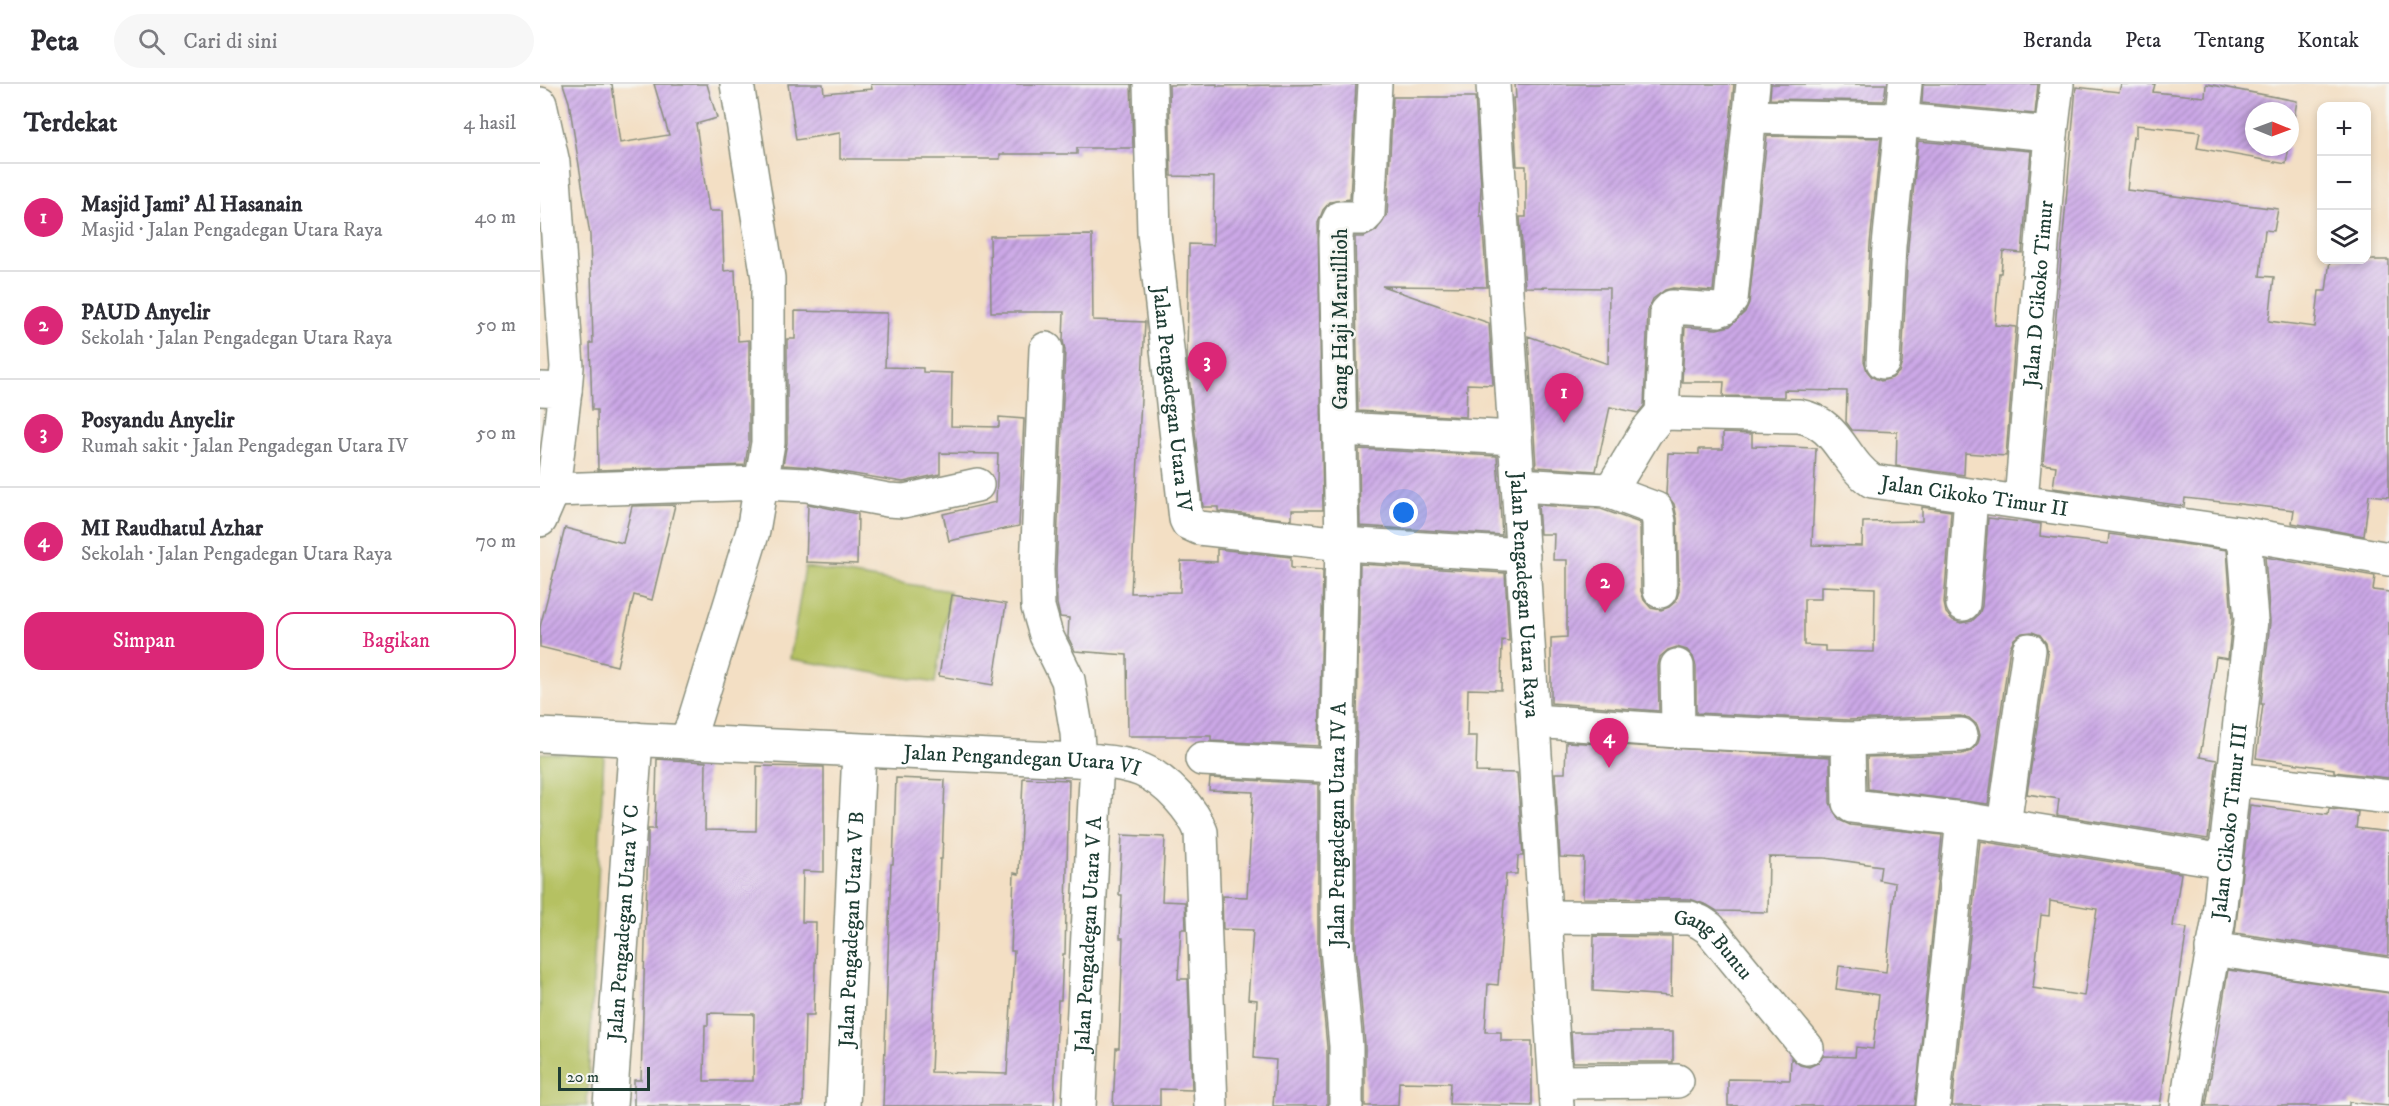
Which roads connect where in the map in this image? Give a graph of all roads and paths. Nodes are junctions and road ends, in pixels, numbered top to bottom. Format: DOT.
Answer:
graph roads {
  1 [pos="737,84"];
  2 [pos="1150,84"];
  3 [pos="1375,84"];
  4 [pos="1493,84"];
  5 [pos="1753,84"];
  6 [pos="1905,84"];
  7 [pos="2057,84"];
  8 [pos="540,104"];
  9 [pos="1751,117"];
  10 [pos="1900,120"];
  11 [pos="2051,135"];
  12 [pos="1046,349"];
  13 [pos="1883,362"];
  14 [pos="553,390"];
  15 [pos="1662,413"];
  16 [pos="1340,429"];
  17 [pos="1515,438"];
  18 [pos="761,483"];
  19 [pos="978,485"];
  20 [pos="1518,485"];
  21 [pos="553,490"];
  22 [pos="1605,490"];
  23 [pos="1971,496"];
  24 [pos="2021,501"];
  25 [pos="540,520"];
  26 [pos="2244,534"];
  27 [pos="1342,544"];
  28 [pos="1523,555"];
  29 [pos="2389,559"];
  30 [pos="1660,591"];
  31 [pos="1963,604"];
  32 [pos="2029,650"];
  33 [pos="1677,666"];
  34 [pos="1533,720"];
  35 [pos="1678,731"];
  36 [pos="540,735"];
  37 [pos="1961,735"];
  38 [pos="636,739"];
  39 [pos="1848,739"];
  40 [pos="685,742"];
  41 [pos="859,751"];
  42 [pos="1202,759"];
  43 [pos="1088,761"];
  44 [pos="1337,766"];
  45 [pos="2234,779"];
  46 [pos="2389,797"];
  47 [pos="1964,819"];
  48 [pos="2004,825"];
  49 [pos="2225,861"];
  50 [pos="1545,917"];
  51 [pos="2212,949"];
  52 [pos="2389,975"];
  53 [pos="1807,1048"];
  54 [pos="1677,1081"];
  55 [pos="1556,1094"];
  56 [pos="610,1106"];
  57 [pos="843,1106"];
  58 [pos="1079,1106"];
  59 [pos="1211,1106"];
  60 [pos="1346,1106"];
  61 [pos="1933,1106"];
  62 [pos="2187,1106"];
  1 -- 18 [label="street"];
  2 -- 27 [label="street, Jalan Pengadegan Utara IV"];
  3 -- 16 [label="street, Gang Haji Maruillioh"];
  4 -- 17 [label="street, Jalan Pengadegan Utara Raya"];
  5 -- 9 [label="street"];
  6 -- 10 [label="street"];
  7 -- 11 [label="street, Jalan D Cikoko Timur"];
  8 -- 14 [label="street"];
  9 -- 10 [label="street"];
  9 -- 15 [label="street"];
  10 -- 11 [label="street"];
  10 -- 13 [label="street"];
  11 -- 24 [label="street, Jalan D Cikoko Timur"];
  12 -- 43 [label="street, Jalan Pengadegan Utara V A"];
  14 -- 21 [label="street"];
  15 -- 22 [label="street"];
  15 -- 23 [label="street, Jalan Cikoko Timur II"];
  16 -- 17 [label="street"];
  16 -- 27 [label="street, Gang Haji Maruillioh"];
  17 -- 20 [label="street, Jalan Pengadegan Utara Raya"];
  18 -- 19 [label="street"];
  18 -- 21 [label="street"];
  18 -- 40 [label="street"];
  20 -- 22 [label="street"];
  20 -- 28 [label="street, Jalan Pengadegan Utara Raya"];
  21 -- 25 [label="street"];
  22 -- 30 [label="street"];
  23 -- 24 [label="street, Jalan Cikoko Timur II"];
  23 -- 31 [label="street"];
  24 -- 26 [label="street, Jalan Cikoko Timur II"];
  26 -- 29 [label="street, Jalan Cikoko Timur II"];
  26 -- 45 [label="street, Jalan Cikoko Timur III"];
  27 -- 28 [label="street, Jalan Pengadegan Utara IV"];
  27 -- 44 [label="street, Jalan Pengadegan Utara IV A"];
  28 -- 34 [label="street, Jalan Pengadegan Utara Raya"];
  32 -- 48 [label="street"];
  33 -- 35 [label="street"];
  34 -- 35 [label="street"];
  34 -- 50 [label="street, Jalan Pengadegan Utara Raya"];
  35 -- 39 [label="street"];
  36 -- 38 [label="street, Jalan Pengandegan Utara VI"];
  37 -- 39 [label="street"];
  38 -- 40 [label="street, Jalan Pengandegan Utara VI"];
  38 -- 56 [label="street, Jalan Pengadegan Utara V C"];
  39 -- 47 [label="street"];
  40 -- 41 [label="street, Jalan Pengandegan Utara VI"];
  41 -- 43 [label="street, Jalan Pengandegan Utara VI"];
  41 -- 57 [label="street, Jalan Pengadegan Utara V B"];
  42 -- 44 [label="street"];
  43 -- 58 [label="street, Jalan Pengadegan Utara V A"];
  43 -- 59 [label="street, Jalan Pengandegan Utara VI"];
  44 -- 60 [label="street, Jalan Pengadegan Utara IV A"];
  45 -- 46 [label="street"];
  45 -- 49 [label="street, Jalan Cikoko Timur III"];
  47 -- 48 [label="street"];
  47 -- 61 [label="street"];
  48 -- 49 [label="street"];
  49 -- 51 [label="street, Jalan Cikoko Timur III"];
  50 -- 53 [label="street, Gang Buntu"];
  50 -- 55 [label="street, Jalan Pengadegan Utara Raya"];
  51 -- 52 [label="street"];
  51 -- 62 [label="street, Jalan Cikoko Timur III"];
  54 -- 55 [label="street"];
}
